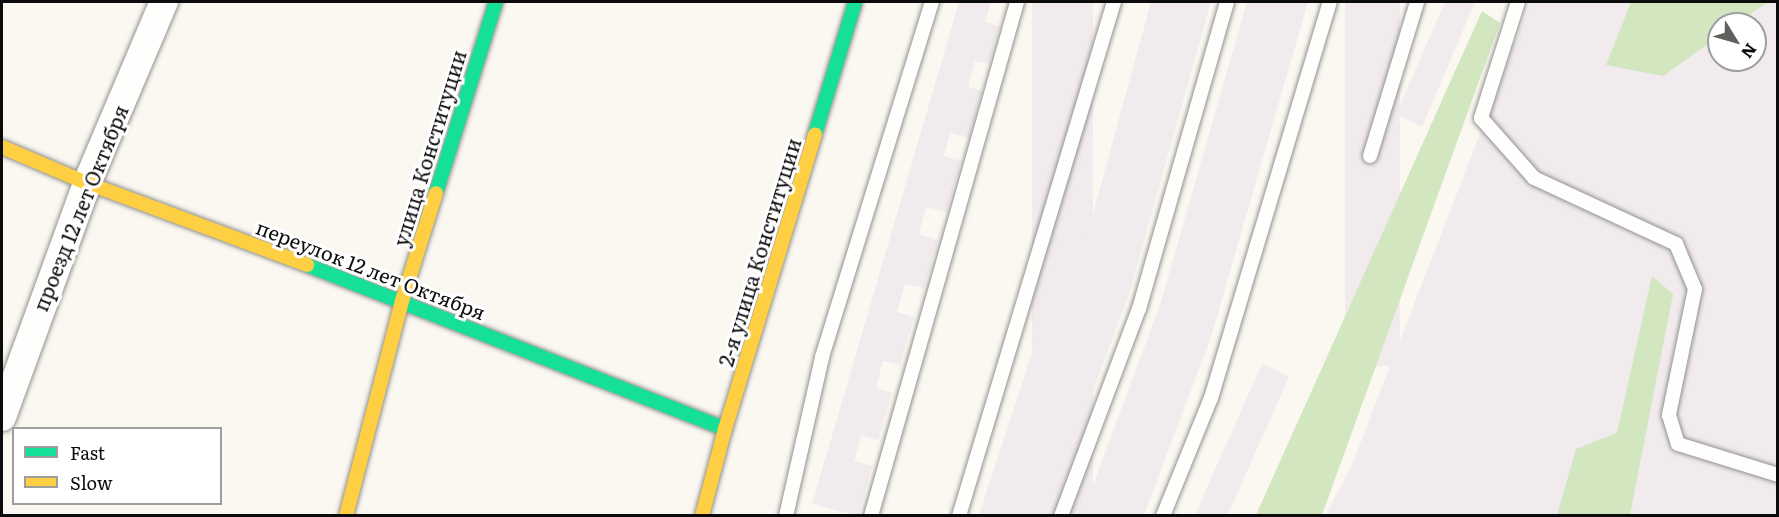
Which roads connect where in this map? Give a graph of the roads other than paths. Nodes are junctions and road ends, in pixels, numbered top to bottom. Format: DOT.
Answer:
graph roads {
  1 [pos="164,2"];
  2 [pos="496,2"];
  3 [pos="855,2"];
  4 [pos="932,2"];
  5 [pos="1017,2"];
  6 [pos="1114,2"];
  7 [pos="1227,2"];
  8 [pos="1330,2"];
  9 [pos="1417,2"];
  10 [pos="1518,2"];
  11 [pos="2,147"];
  12 [pos="1370,156"];
  13 [pos="87,183"];
  14 [pos="402,300"];
  15 [pos="2,417"];
  16 [pos="725,429"];
  17 [pos="1778,475"];
  18 [pos="346,516"];
  19 [pos="702,516"];
  20 [pos="786,516"];
  21 [pos="871,516"];
  22 [pos="959,516"];
  23 [pos="1061,516"];
  24 [pos="1163,516"];
  1 -- 13 [label="street, проезд 12 лет Октября"];
  2 -- 14 [label="street, улица Конституции"];
  3 -- 16 [label="street, 2-я улица Конституции"];
  4 -- 20 [label="lane"];
  5 -- 21 [label="lane"];
  6 -- 22 [label="lane"];
  7 -- 23 [label="lane"];
  8 -- 24 [label="lane"];
  9 -- 12 [label="lane"];
  10 -- 17 [label="lane"];
  11 -- 13 [label="street, переулок 12 лет Октября"];
  13 -- 14 [label="street, переулок 12 лет Октября"];
  13 -- 15 [label="street, проезд 12 лет Октября"];
  14 -- 16 [label="street, переулок 12 лет Октября"];
  14 -- 18 [label="street, улица Конституции"];
  16 -- 19 [label="street, 2-я улица Конституции"];
}
